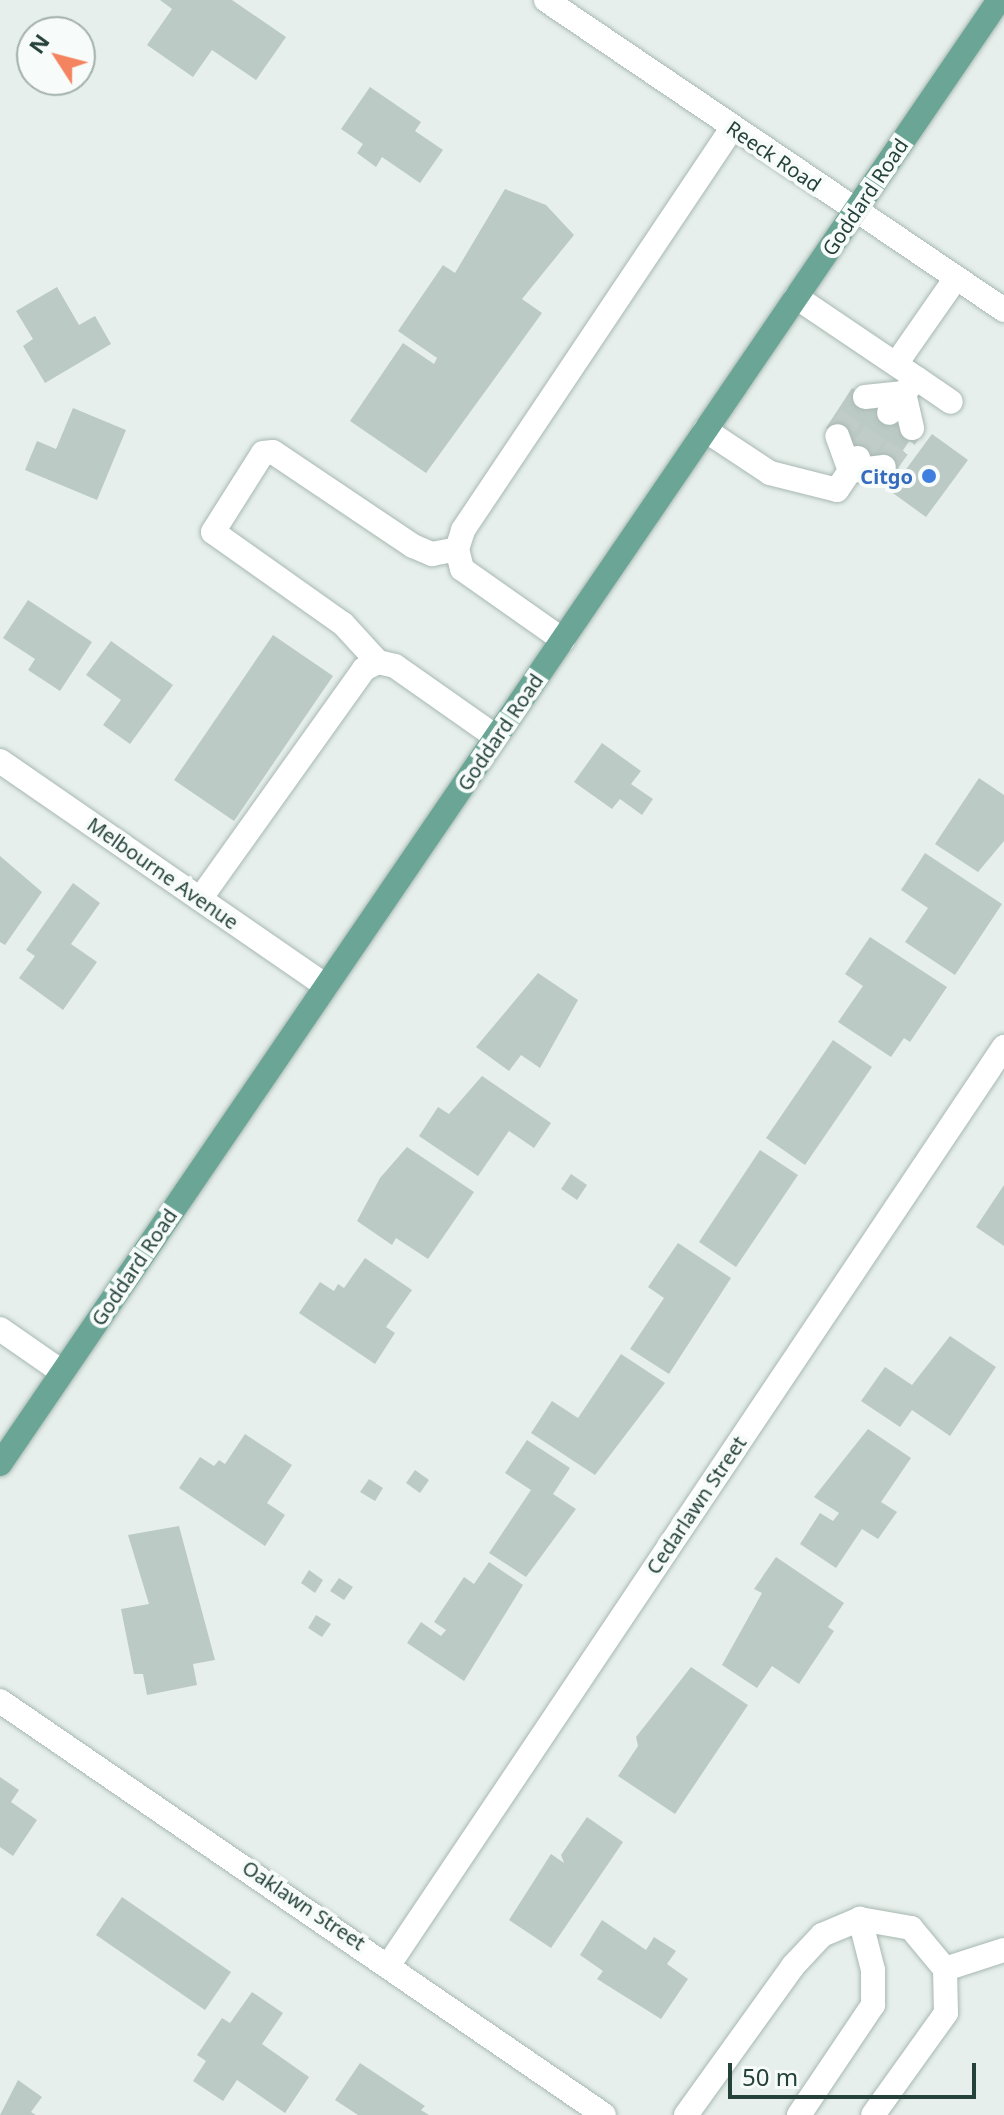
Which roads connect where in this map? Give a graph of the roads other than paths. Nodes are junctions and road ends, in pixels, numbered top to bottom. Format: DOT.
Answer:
graph roads {
  1 [pos="546,0"];
  2 [pos="999,0"];
  3 [pos="732,128"];
  4 [pos="855,212"];
  5 [pos="956,278"];
  6 [pos="796,297"];
  7 [pos="1004,310"];
  8 [pos="901,387"];
  9 [pos="865,397"];
  10 [pos="951,402"];
  11 [pos="912,428"];
  12 [pos="705,430"];
  13 [pos="837,436"];
  14 [pos="856,462"];
  15 [pos="884,467"];
  16 [pos="457,549"];
  17 [pos="563,640"];
  18 [pos="378,662"];
  19 [pos="496,737"];
  20 [pos="0,761"];
  21 [pos="200,899"];
  22 [pos="326,986"];
  23 [pos="1004,1047"];
  24 [pos="0,1329"];
  25 [pos="62,1372"];
  26 [pos="0,1464"];
  27 [pos="0,1701"];
  28 [pos="860,1919"];
  29 [pos="1004,1950"];
  30 [pos="390,1963"];
  31 [pos="945,1969"];
  32 [pos="604,2115"];
  33 [pos="686,2115"];
  34 [pos="799,2115"];
  35 [pos="873,2115"];
  1 -- 3 [label="street, Reeck Road"];
  2 -- 4 [label="main road, Goddard Road"];
  3 -- 4 [label="street, Reeck Road"];
  3 -- 16 [label="street"];
  4 -- 5 [label="street, Reeck Road"];
  4 -- 6 [label="main road, Goddard Road"];
  5 -- 7 [label="street, Reeck Road"];
  5 -- 8 [label="street"];
  6 -- 8 [label="street"];
  6 -- 12 [label="main road, Goddard Road"];
  8 -- 9 [label="street"];
  8 -- 10 [label="street"];
  8 -- 11 [label="street"];
  12 -- 14 [label="street"];
  12 -- 17 [label="main road, Goddard Road"];
  13 -- 14 [label="street"];
  14 -- 15 [label="street"];
  16 -- 17 [label="street"];
  16 -- 18 [label="street"];
  17 -- 19 [label="main road, Goddard Road"];
  18 -- 19 [label="street"];
  18 -- 21 [label="street"];
  19 -- 22 [label="main road, Goddard Road"];
  20 -- 21 [label="street, Melbourne Avenue"];
  21 -- 22 [label="street, Melbourne Avenue"];
  22 -- 25 [label="main road, Goddard Road"];
  23 -- 30 [label="street, Cedarlawn Street"];
  24 -- 25 [label="street"];
  25 -- 26 [label="main road, Goddard Road"];
  27 -- 30 [label="street, Oaklawn Street"];
  28 -- 31 [label="street"];
  28 -- 33 [label="street"];
  28 -- 34 [label="street"];
  29 -- 31 [label="street"];
  30 -- 32 [label="street, Oaklawn Street"];
  31 -- 35 [label="street"];
}
